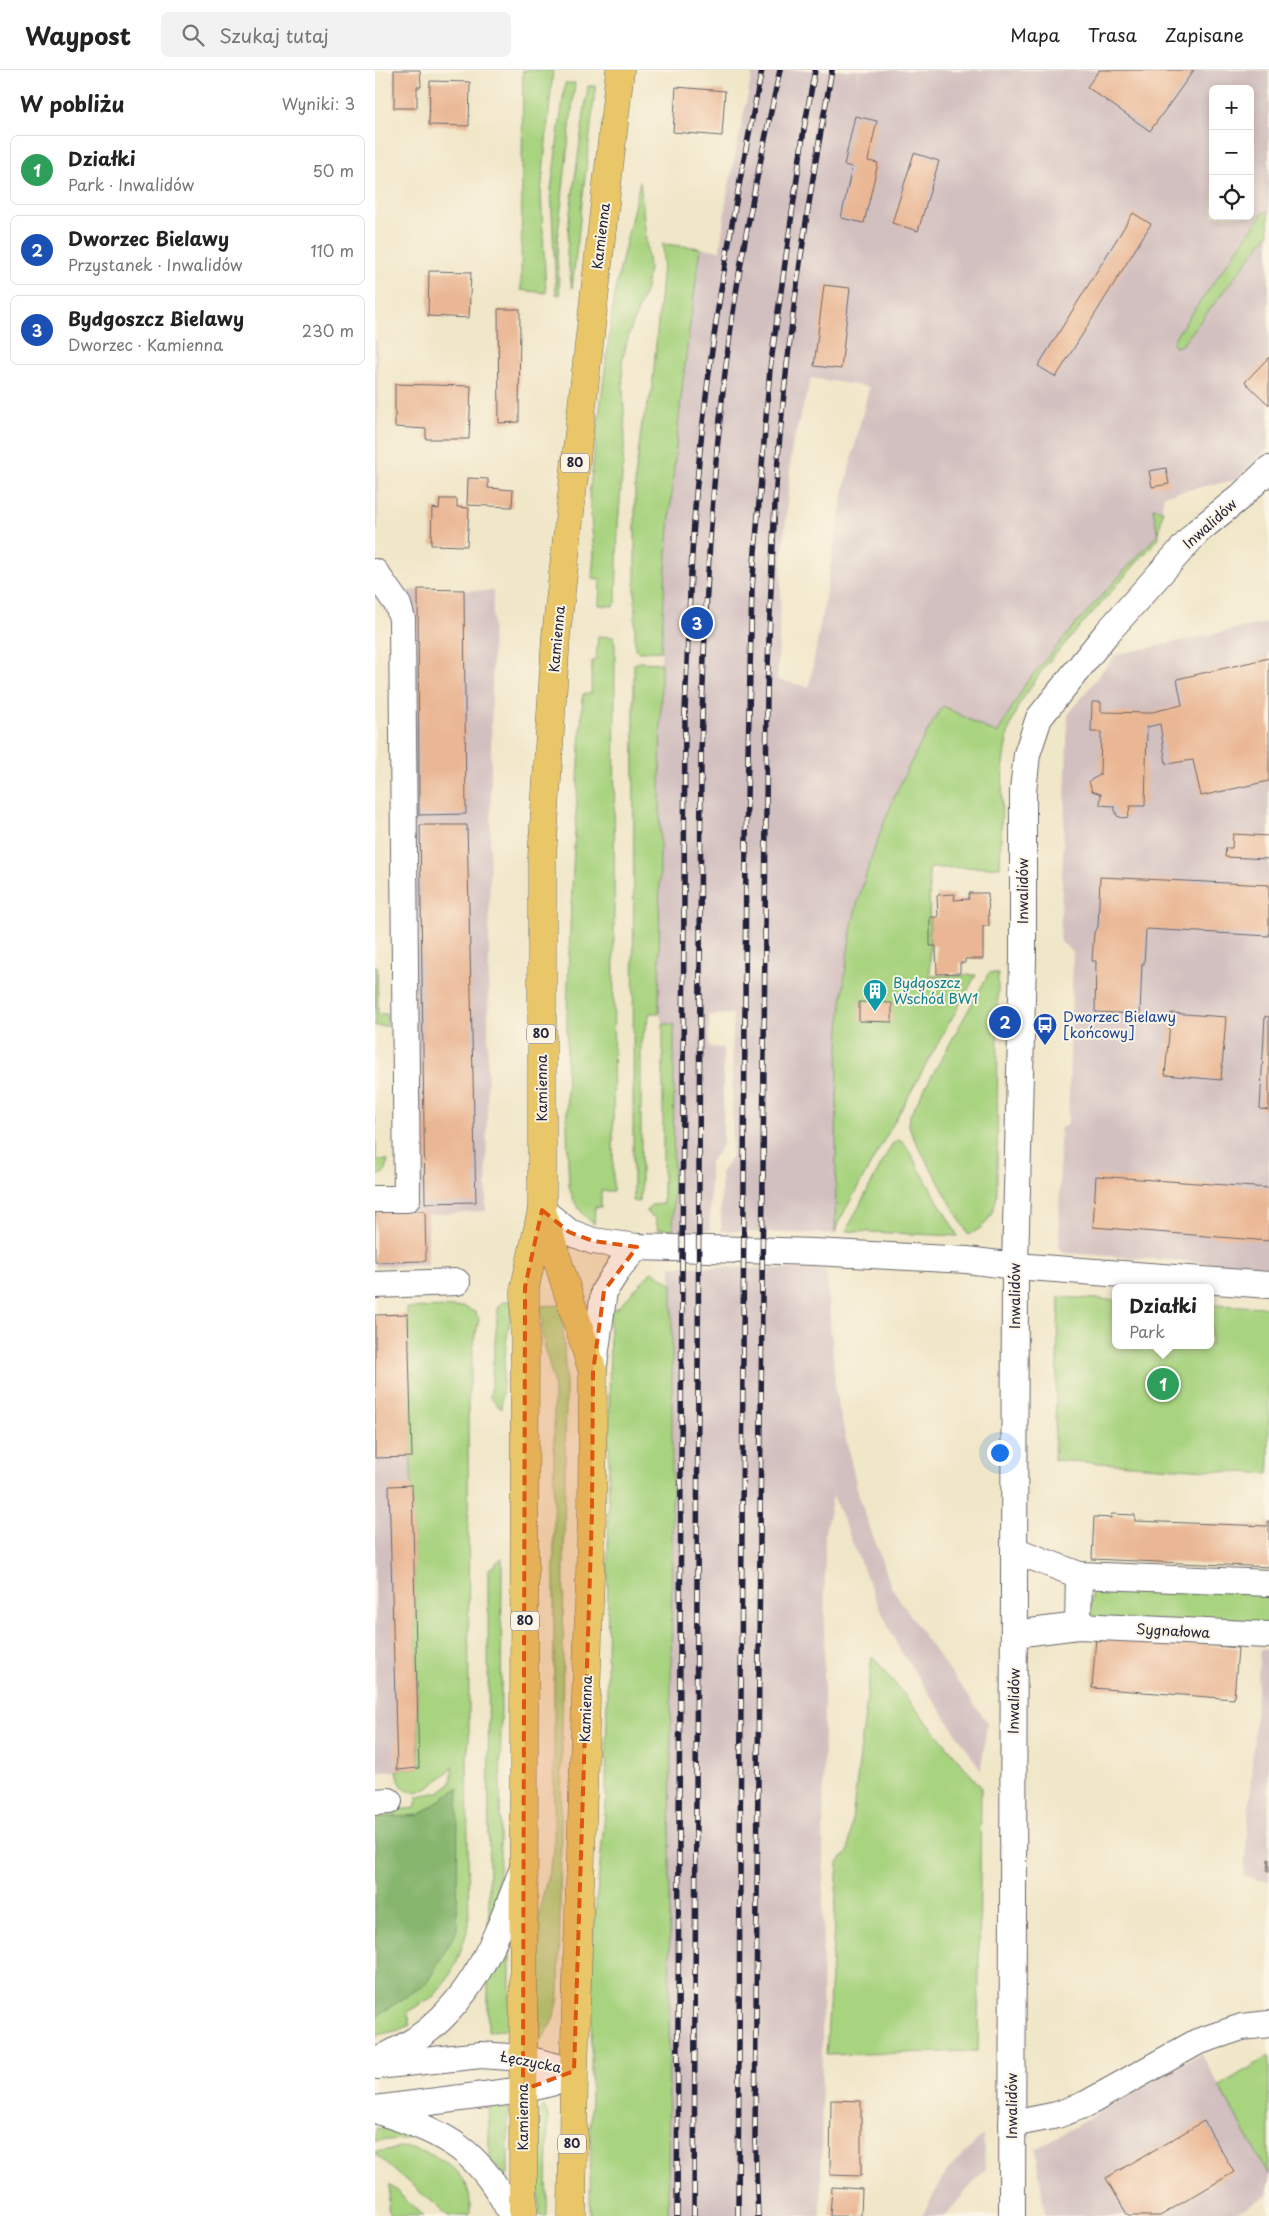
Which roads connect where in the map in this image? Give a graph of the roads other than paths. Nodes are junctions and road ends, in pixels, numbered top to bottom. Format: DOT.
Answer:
graph roads {
  1 [pos="620,70"];
  2 [pos="1269,470"];
  3 [pos="375,572"];
  4 [pos="375,1199"];
  5 [pos="542,1210"];
  6 [pos="637,1247"];
  7 [pos="1015,1266"];
  8 [pos="457,1282"];
  9 [pos="375,1285"];
  10 [pos="1269,1285"];
  11 [pos="593,1372"];
  12 [pos="1014,1550"];
  13 [pos="1079,1575"];
  14 [pos="1269,1583"];
  15 [pos="1077,1626"];
  16 [pos="1015,1634"];
  17 [pos="1269,1635"];
  18 [pos="525,1863"];
  19 [pos="1269,2024"];
  20 [pos="523,2058"];
  21 [pos="375,2062"];
  22 [pos="375,2066"];
  23 [pos="574,2071"];
  24 [pos="523,2090"];
  25 [pos="375,2110"];
  26 [pos="1012,2124"];
  27 [pos="512,2216"];
  28 [pos="523,2216"];
  29 [pos="572,2216"];
  30 [pos="1012,2216"];
  1 -- 5 [label="main road, Kamienna / 80"];
  2 -- 7 [label="street, Inwalidów"];
  3 -- 4 [label="street"];
  5 -- 6 [label="street"];
  5 -- 11 [label="main road, Kamienna / 80"];
  5 -- 18 [label="main road, Kamienna / 80"];
  6 -- 7 [label="street"];
  6 -- 11 [label="street"];
  7 -- 10 [label="street"];
  7 -- 12 [label="street, Inwalidów"];
  8 -- 9 [label="street"];
  11 -- 23 [label="main road, Kamienna / 80"];
  12 -- 13 [label="street"];
  12 -- 16 [label="street, Inwalidów"];
  13 -- 14 [label="street"];
  13 -- 15 [label="street"];
  15 -- 16 [label="street, Sygnałowa"];
  15 -- 17 [label="street, Sygnałowa"];
  16 -- 26 [label="street, Inwalidów"];
  18 -- 20 [label="main road, Kamienna / 80"];
  18 -- 21 [label="street"];
  19 -- 26 [label="street"];
  20 -- 22 [label="street, Łęczycka"];
  20 -- 23 [label="street, Łęczycka"];
  20 -- 24 [label="main road, Kamienna / 80"];
  23 -- 24 [label="street, Łęczycka"];
  23 -- 29 [label="main road, Kamienna / 80"];
  24 -- 25 [label="street, Łęczycka"];
  24 -- 28 [label="main road, Kamienna / 80"];
  25 -- 27 [label="street"];
  26 -- 30 [label="street, Inwalidów"];
}
